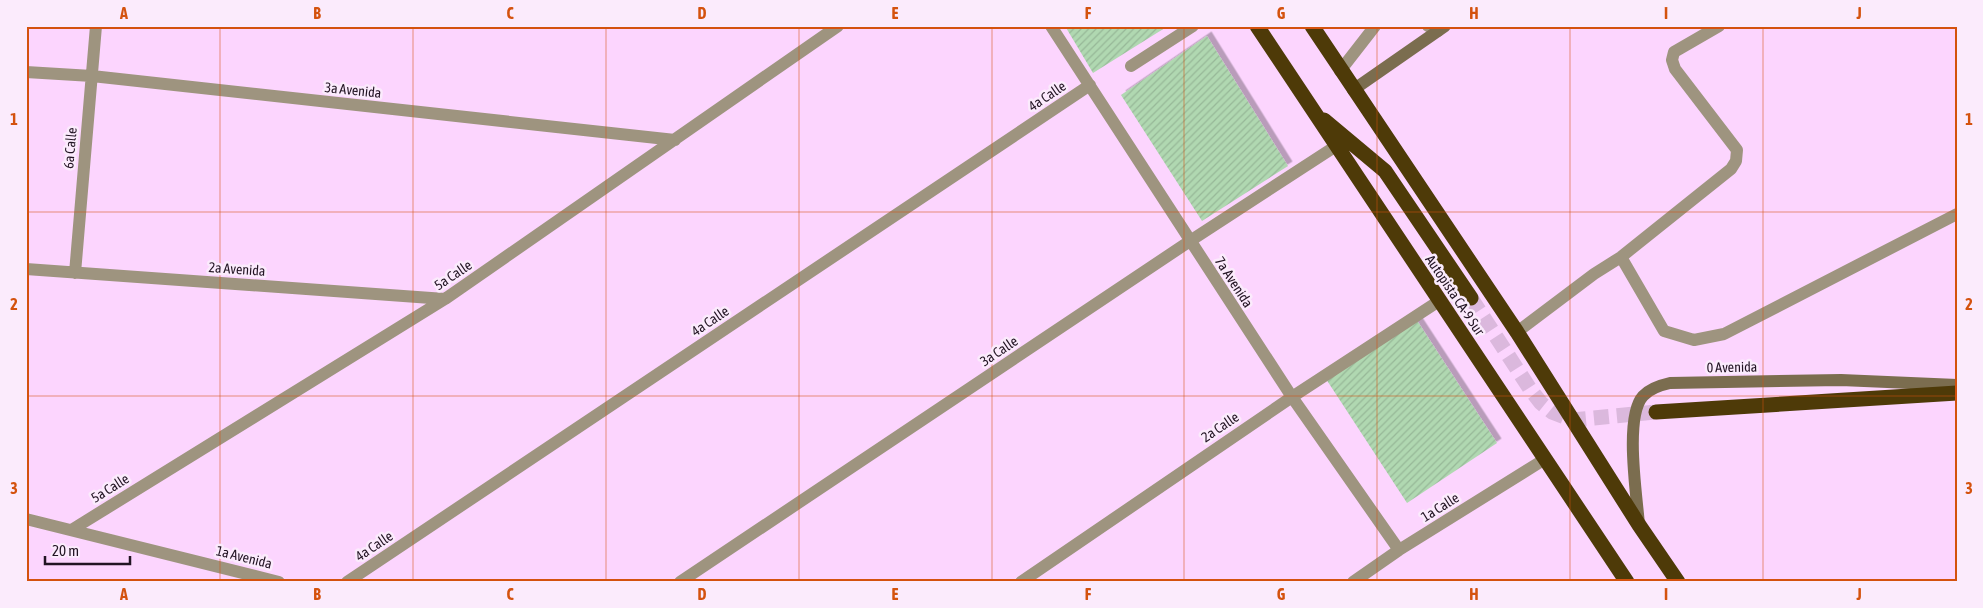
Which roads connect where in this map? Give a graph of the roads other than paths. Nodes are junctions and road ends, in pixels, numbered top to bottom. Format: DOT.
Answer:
graph roads {
  1 [pos="96,26"];
  2 [pos="838,26"];
  3 [pos="1051,26"];
  4 [pos="1193,26"];
  5 [pos="1257,26"];
  6 [pos="1312,26"];
  7 [pos="1375,26"];
  8 [pos="1719,26"];
  9 [pos="1437,28"];
  10 [pos="1131,66"];
  11 [pos="1340,71"];
  12 [pos="26,72"];
  13 [pos="92,76"];
  14 [pos="1090,85"];
  15 [pos="1353,90"];
  16 [pos="1312,110"];
  17 [pos="675,140"];
  18 [pos="1336,146"];
  19 [pos="1957,214"];
  20 [pos="1190,241"];
  21 [pos="1621,257"];
  22 [pos="26,269"];
  23 [pos="75,273"];
  24 [pos="1471,298"];
  25 [pos="445,299"];
  26 [pos="1439,301"];
  27 [pos="1517,332"];
  28 [pos="1957,385"];
  29 [pos="1957,393"];
  30 [pos="1292,397"];
  31 [pos="1656,412"];
  32 [pos="1545,460"];
  33 [pos="26,519"];
  34 [pos="1639,525"];
  35 [pos="73,529"];
  36 [pos="1399,550"];
  37 [pos="1621,580"];
  38 [pos="279,582"];
  39 [pos="347,582"];
  40 [pos="680,582"];
  41 [pos="1020,582"];
  42 [pos="1353,582"];
  43 [pos="1678,582"];
  1 -- 13 [label="street, 6a Calle"];
  2 -- 17 [label="street, 5a Calle"];
  3 -- 14 [label="street, 7a Avenida"];
  4 -- 10 [label="street"];
  5 -- 16 [label="highway, Autopista CA-9 Sur"];
  6 -- 11 [label="highway"];
  7 -- 11 [label="street"];
  8 -- 21 [label="street"];
  9 -- 15 [label="street"];
  11 -- 15 [label="highway"];
  12 -- 13 [label="street, 3a Avenida"];
  13 -- 17 [label="street, 3a Avenida"];
  13 -- 23 [label="street, 6a Calle"];
  14 -- 20 [label="street, 7a Avenida"];
  14 -- 39 [label="street, 4a Calle"];
  15 -- 27 [label="highway"];
  16 -- 18 [label="highway, Autopista CA-9 Sur"];
  16 -- 24 [label="highway"];
  17 -- 25 [label="street, 5a Calle"];
  18 -- 20 [label="street, 3a Calle"];
  18 -- 26 [label="highway, Autopista CA-9 Sur"];
  19 -- 21 [label="street"];
  20 -- 30 [label="street, 7a Avenida"];
  20 -- 40 [label="street, 3a Calle"];
  21 -- 27 [label="street"];
  22 -- 23 [label="street, 2a Avenida"];
  23 -- 25 [label="street, 2a Avenida"];
  25 -- 35 [label="street, 5a Calle"];
  26 -- 30 [label="street, 2a Calle"];
  26 -- 32 [label="highway, Autopista CA-9 Sur"];
  27 -- 34 [label="highway"];
  28 -- 34 [label="street, 0 Avenida"];
  29 -- 31 [label="highway"];
  30 -- 36 [label="street, 7a Avenida"];
  30 -- 41 [label="street, 2a Calle"];
  32 -- 36 [label="street, 1a Calle"];
  32 -- 37 [label="highway, Autopista CA-9 Sur"];
  33 -- 35 [label="street, 1a Avenida"];
  34 -- 43 [label="highway"];
  35 -- 38 [label="street, 1a Avenida"];
  36 -- 42 [label="street, 1a Calle"];
}
